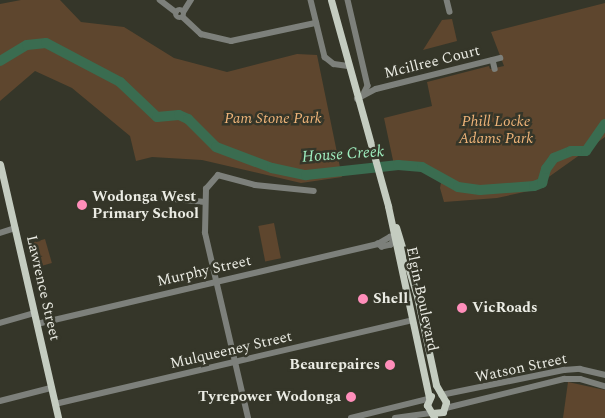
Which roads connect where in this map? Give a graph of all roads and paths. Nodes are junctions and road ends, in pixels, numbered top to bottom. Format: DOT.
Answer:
graph roads {
  1 [pos="160,0"];
  2 [pos="191,0"];
  3 [pos="311,0"];
  4 [pos="331,0"];
  5 [pos="348,0"];
  6 [pos="447,0"];
  7 [pos="450,12"];
  8 [pos="184,14"];
  9 [pos="316,23"];
  10 [pos="500,58"];
  11 [pos="493,60"];
  12 [pos="348,66"];
  13 [pos="496,69"];
  14 [pos="367,81"];
  15 [pos="376,89"];
  16 [pos="360,97"];
  17 [pos="0,164"];
  18 [pos="314,191"];
  19 [pos="164,198"];
  20 [pos="205,202"];
  21 [pos="15,228"];
  22 [pos="0,233"];
  23 [pos="398,239"];
  24 [pos="403,258"];
  25 [pos="216,281"];
  26 [pos="417,296"];
  27 [pos="408,301"];
  28 [pos="34,313"];
  29 [pos="412,320"];
  30 [pos="0,323"];
  31 [pos="37,324"];
  32 [pos="235,362"];
  33 [pos="564,370"];
  34 [pos="605,375"];
  35 [pos="520,379"];
  36 [pos="564,380"];
  37 [pos="605,386"];
  38 [pos="51,388"];
  39 [pos="523,388"];
  40 [pos="441,395"];
  41 [pos="429,399"];
  42 [pos="0,401"];
  43 [pos="55,404"];
  44 [pos="446,409"];
  45 [pos="388,410"];
  46 [pos="433,415"];
  47 [pos="58,418"];
  48 [pos="248,418"];
  49 [pos="353,418"];
  50 [pos="390,418"];
  51 [pos="395,418"];
  52 [pos="446,418"];
  1 -- 8 [label="street"];
  2 -- 8 [label="street"];
  3 -- 9 [label="street"];
  4 -- 12 [label="main road, Elgin Boulevard"];
  5 -- 14 [label="street"];
  6 -- 7 [label="street"];
  8 -- 9 [label="street"];
  9 -- 12 [label="street"];
  10 -- 11 [label="street, Mcillree Court"];
  11 -- 13 [label="street, Mcillree Court"];
  11 -- 15 [label="street, Mcillree Court"];
  12 -- 16 [label="main road, Elgin Boulevard"];
  14 -- 15 [label="street, Mcillree Court"];
  14 -- 16 [label="street"];
  15 -- 16 [label="street, Mcillree Court"];
  16 -- 23 [label="main road, Elgin Boulevard"];
  17 -- 21 [label="main road, Lawrence Street"];
  18 -- 20 [label="street"];
  19 -- 20 [label="street"];
  20 -- 25 [label="street"];
  21 -- 22 [label="street"];
  21 -- 28 [label="main road, Lawrence Street"];
  23 -- 24 [label="main road, Elgin Boulevard"];
  23 -- 25 [label="street, Murphy Street"];
  24 -- 26 [label="main road, Elgin Boulevard"];
  24 -- 27 [label="main road, Elgin Boulevard"];
  25 -- 31 [label="street, Murphy Street"];
  25 -- 32 [label="street"];
  26 -- 27 [label="main road"];
  26 -- 40 [label="main road, Elgin Boulevard"];
  27 -- 29 [label="main road, Elgin Boulevard"];
  28 -- 30 [label="street"];
  28 -- 31 [label="main road, Lawrence Street"];
  29 -- 32 [label="street, Mulqueeney Street"];
  29 -- 41 [label="main road, Elgin Boulevard"];
  31 -- 38 [label="main road, Lawrence Street"];
  32 -- 43 [label="street, Mulqueeney Street"];
  32 -- 48 [label="street"];
  33 -- 34 [label="street, Watson Street"];
  33 -- 35 [label="street, Watson Street"];
  33 -- 36 [label="street"];
  35 -- 39 [label="street"];
  35 -- 40 [label="street, Watson Street"];
  36 -- 37 [label="street, Watson Street"];
  36 -- 39 [label="street, Watson Street"];
  38 -- 42 [label="street"];
  38 -- 43 [label="main road, Lawrence Street"];
  39 -- 44 [label="street, Watson Street"];
  40 -- 41 [label="main road"];
  40 -- 44 [label="main road"];
  41 -- 45 [label="street"];
  41 -- 46 [label="main road"];
  43 -- 47 [label="main road, Lawrence Street"];
  44 -- 46 [label="main road"];
  44 -- 52 [label="main road"];
  45 -- 49 [label="street"];
  45 -- 50 [label="street"];
  46 -- 51 [label="street"];
}
